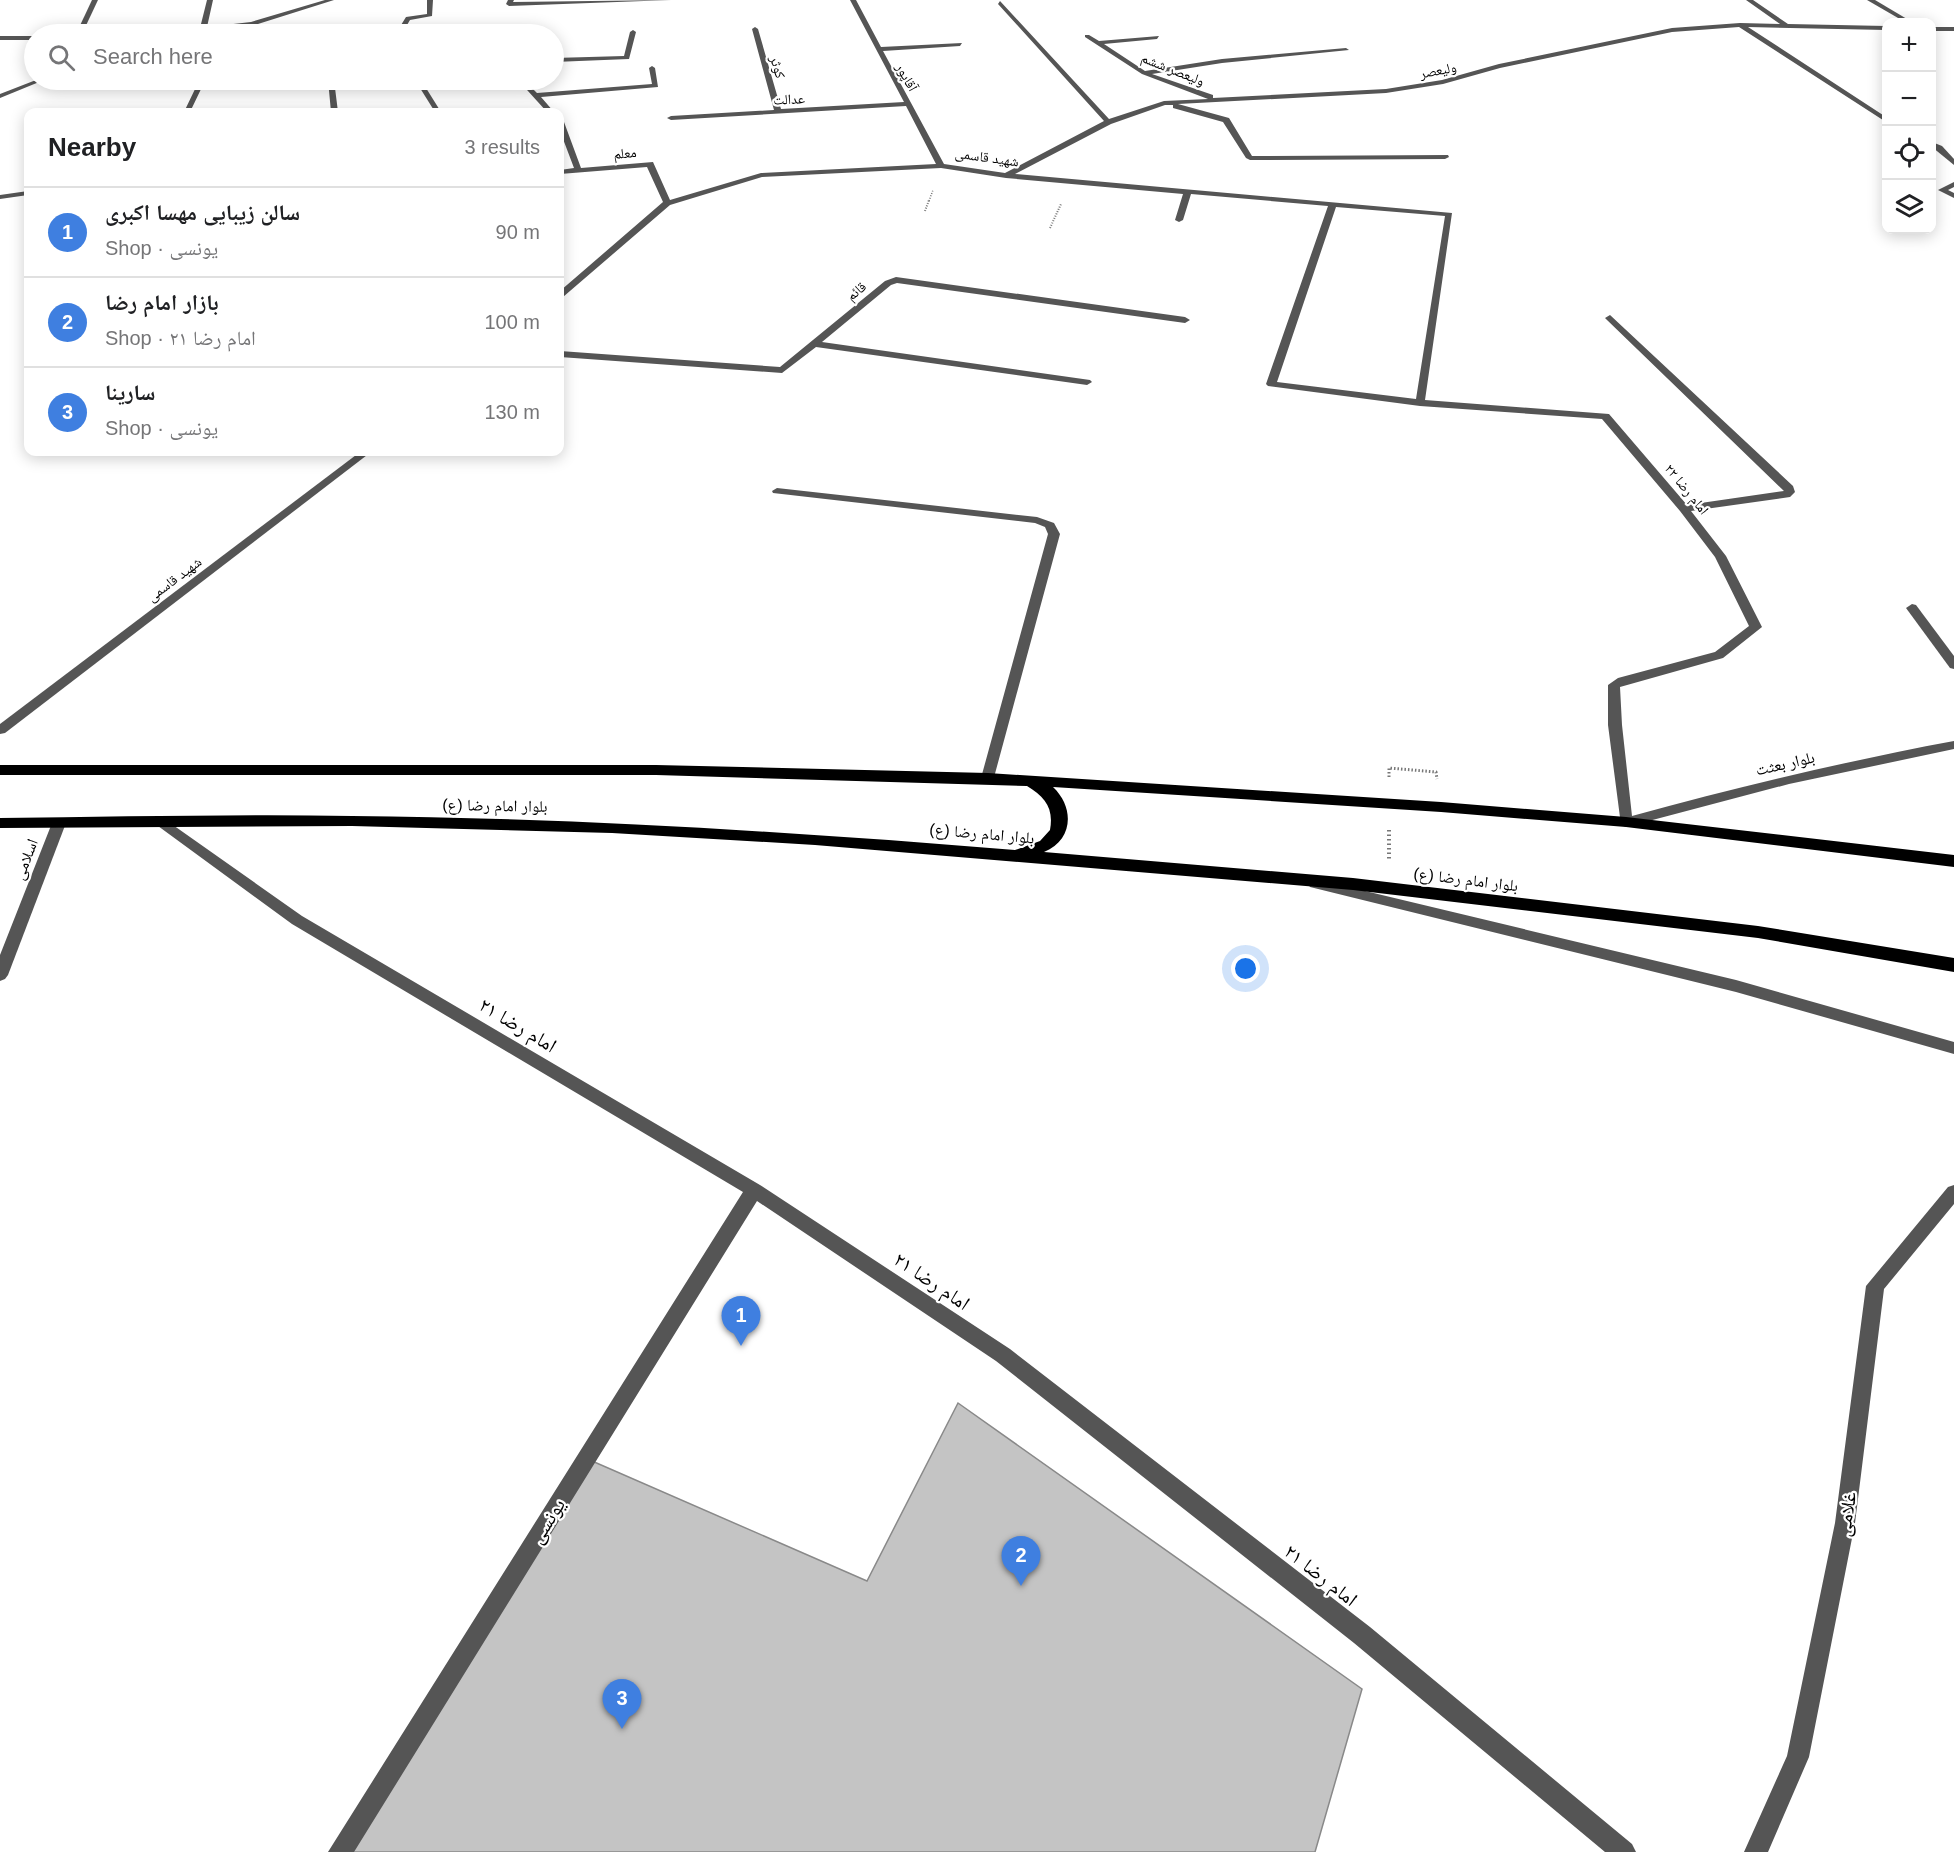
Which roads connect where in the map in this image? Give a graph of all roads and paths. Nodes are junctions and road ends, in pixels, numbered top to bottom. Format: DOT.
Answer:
graph roads {
  1 [pos="95,0"];
  2 [pos="210,0"];
  3 [pos="331,0"];
  4 [pos="430,0"];
  5 [pos="668,0"];
  6 [pos="853,0"];
  7 [pos="1749,0"];
  8 [pos="1870,0"];
  9 [pos="510,2"];
  10 [pos="1000,3"];
  11 [pos="1902,18"];
  12 [pos="84,24"];
  13 [pos="204,24"];
  14 [pos="252,24"];
  15 [pos="404,24"];
  16 [pos="1740,25"];
  17 [pos="1787,26"];
  18 [pos="1882,28"];
  19 [pos="755,29"];
  20 [pos="1936,29"];
  21 [pos="1954,29"];
  22 [pos="633,32"];
  23 [pos="1087,36"];
  24 [pos="1157,37"];
  25 [pos="0,38"];
  26 [pos="24,38"];
  27 [pos="960,44"];
  28 [pos="1097,44"];
  29 [pos="878,49"];
  30 [pos="1346,50"];
  31 [pos="564,60"];
  32 [pos="652,68"];
  33 [pos="1144,73"];
  34 [pos="24,87"];
  35 [pos="198,90"];
  36 [pos="332,90"];
  37 [pos="424,90"];
  38 [pos="531,90"];
  39 [pos="536,95"];
  40 [pos="0,96"];
  41 [pos="1221,100"];
  42 [pos="1164,103"];
  43 [pos="909,104"];
  44 [pos="189,108"];
  45 [pos="334,108"];
  46 [pos="436,108"];
  47 [pos="547,108"];
  48 [pos="778,112"];
  49 [pos="1882,117"];
  50 [pos="671,118"];
  51 [pos="1108,122"];
  52 [pos="564,133"];
  53 [pos="1936,146"];
  54 [pos="1445,157"];
  55 [pos="1954,163"];
  56 [pos="941,166"];
  57 [pos="578,170"];
  58 [pos="564,172"];
  59 [pos="1006,176"];
  60 [pos="1954,184"];
  61 [pos="1188,192"];
  62 [pos="24,194"];
  63 [pos="1954,196"];
  64 [pos="0,197"];
  65 [pos="667,203"];
  66 [pos="1333,205"];
  67 [pos="1179,220"];
  68 [pos="564,292"];
  69 [pos="1610,318"];
  70 [pos="1185,320"];
  71 [pos="814,344"];
  72 [pos="564,354"];
  73 [pos="1087,382"];
  74 [pos="1420,403"];
  75 [pos="361,456"];
  76 [pos="777,491"];
  77 [pos="1684,509"];
  78 [pos="1912,608"];
  79 [pos="1954,665"];
  80 [pos="0,730"];
  81 [pos="1954,745"];
  82 [pos="1389,768"];
  83 [pos="0,770"];
  84 [pos="1436,772"];
  85 [pos="988,778"];
  86 [pos="1389,779"];
  87 [pos="1031,781"];
  88 [pos="1626,822"];
  89 [pos="0,823"];
  90 [pos="163,823"];
  91 [pos="59,824"];
  92 [pos="1389,825"];
  93 [pos="1012,855"];
  94 [pos="1954,861"];
  95 [pos="1389,870"];
  96 [pos="1300,880"];
  97 [pos="1954,964"];
  98 [pos="0,975"];
  99 [pos="1954,1048"];
  100 [pos="754,1190"];
  101 [pos="1954,1192"];
  102 [pos="340,1852"];
  103 [pos="1624,1852"];
  104 [pos="1756,1852"];
  1 -- 12 [label="street"];
  2 -- 13 [label="street"];
  3 -- 14 [label="street"];
  4 -- 15 [label="street"];
  5 -- 9 [label="street"];
  6 -- 29 [label="street, آقاپور"];
  7 -- 17 [label="street"];
  8 -- 11 [label="street"];
  10 -- 51 [label="street"];
  16 -- 17 [label="street, ولیعصر"];
  16 -- 41 [label="street, ولیعصر"];
  16 -- 49 [label="street"];
  17 -- 18 [label="street, ولیعصر"];
  19 -- 48 [label="street, کوثر"];
  20 -- 21 [label="street"];
  22 -- 31 [label="street"];
  23 -- 28 [label="street, ولیعصر ششم"];
  24 -- 28 [label="street"];
  25 -- 26 [label="street"];
  27 -- 29 [label="street"];
  28 -- 33 [label="street, ولیعصر ششم"];
  29 -- 43 [label="street, آقاپور"];
  30 -- 33 [label="street"];
  32 -- 39 [label="street"];
  33 -- 41 [label="street, ولیعصر ششم"];
  34 -- 40 [label="street"];
  35 -- 44 [label="street"];
  36 -- 45 [label="street"];
  37 -- 46 [label="street"];
  38 -- 39 [label="street"];
  39 -- 47 [label="street"];
  41 -- 42 [label="street, ولیعصر"];
  42 -- 51 [label="street, ولیعصر"];
  42 -- 54 [label="street"];
  43 -- 48 [label="street, عدالت"];
  43 -- 56 [label="street, آقاپور"];
  48 -- 50 [label="street, عدالت"];
  51 -- 59 [label="street, ولیعصر"];
  52 -- 57 [label="street"];
  53 -- 55 [label="street"];
  56 -- 59 [label="street, شهید قاسمی"];
  56 -- 65 [label="street, شهید قاسمی"];
  57 -- 58 [label="street, معلم"];
  57 -- 65 [label="street, معلم"];
  59 -- 61 [label="street, شهید قاسمی"];
  60 -- 63 [label="street"];
  61 -- 66 [label="street, شهید قاسمی"];
  61 -- 67 [label="street"];
  62 -- 64 [label="street"];
  65 -- 68 [label="street, شهید قاسمی"];
  66 -- 74 [label="street, شهید قاسمی"];
  66 -- 74 [label="street, امام رضا ۲۲"];
  69 -- 77 [label="street"];
  70 -- 71 [label="street, قائم"];
  71 -- 72 [label="street, قائم"];
  71 -- 73 [label="street"];
  74 -- 77 [label="street, امام رضا ۲۲"];
  75 -- 80 [label="street, شهید قاسمی"];
  76 -- 85 [label="street"];
  77 -- 88 [label="street, امام رضا ۲۲"];
  78 -- 79 [label="street"];
  81 -- 88 [label="street, بلوار بعثت"];
  82 -- 84 [label="path"];
  82 -- 86 [label="path"];
  83 -- 85 [label="highway"];
  85 -- 87 [label="highway"];
  87 -- 88 [label="highway"];
  87 -- 93 [label="highway"];
  88 -- 94 [label="highway"];
  89 -- 91 [label="highway, بلوار امام رضا (ع)"];
  90 -- 91 [label="highway, بلوار امام رضا (ع)"];
  90 -- 93 [label="highway, بلوار امام رضا (ع)"];
  90 -- 100 [label="street, امام رضا ۲۱"];
  91 -- 98 [label="street, اسلامی"];
  92 -- 95 [label="path"];
  93 -- 96 [label="highway, بلوار امام رضا (ع)"];
  96 -- 97 [label="highway, بلوار امام رضا (ع)"];
  96 -- 99 [label="street"];
  100 -- 102 [label="street, یونسی"];
  100 -- 103 [label="street, امام رضا ۲۱"];
  101 -- 104 [label="street, غلامی"];
}
